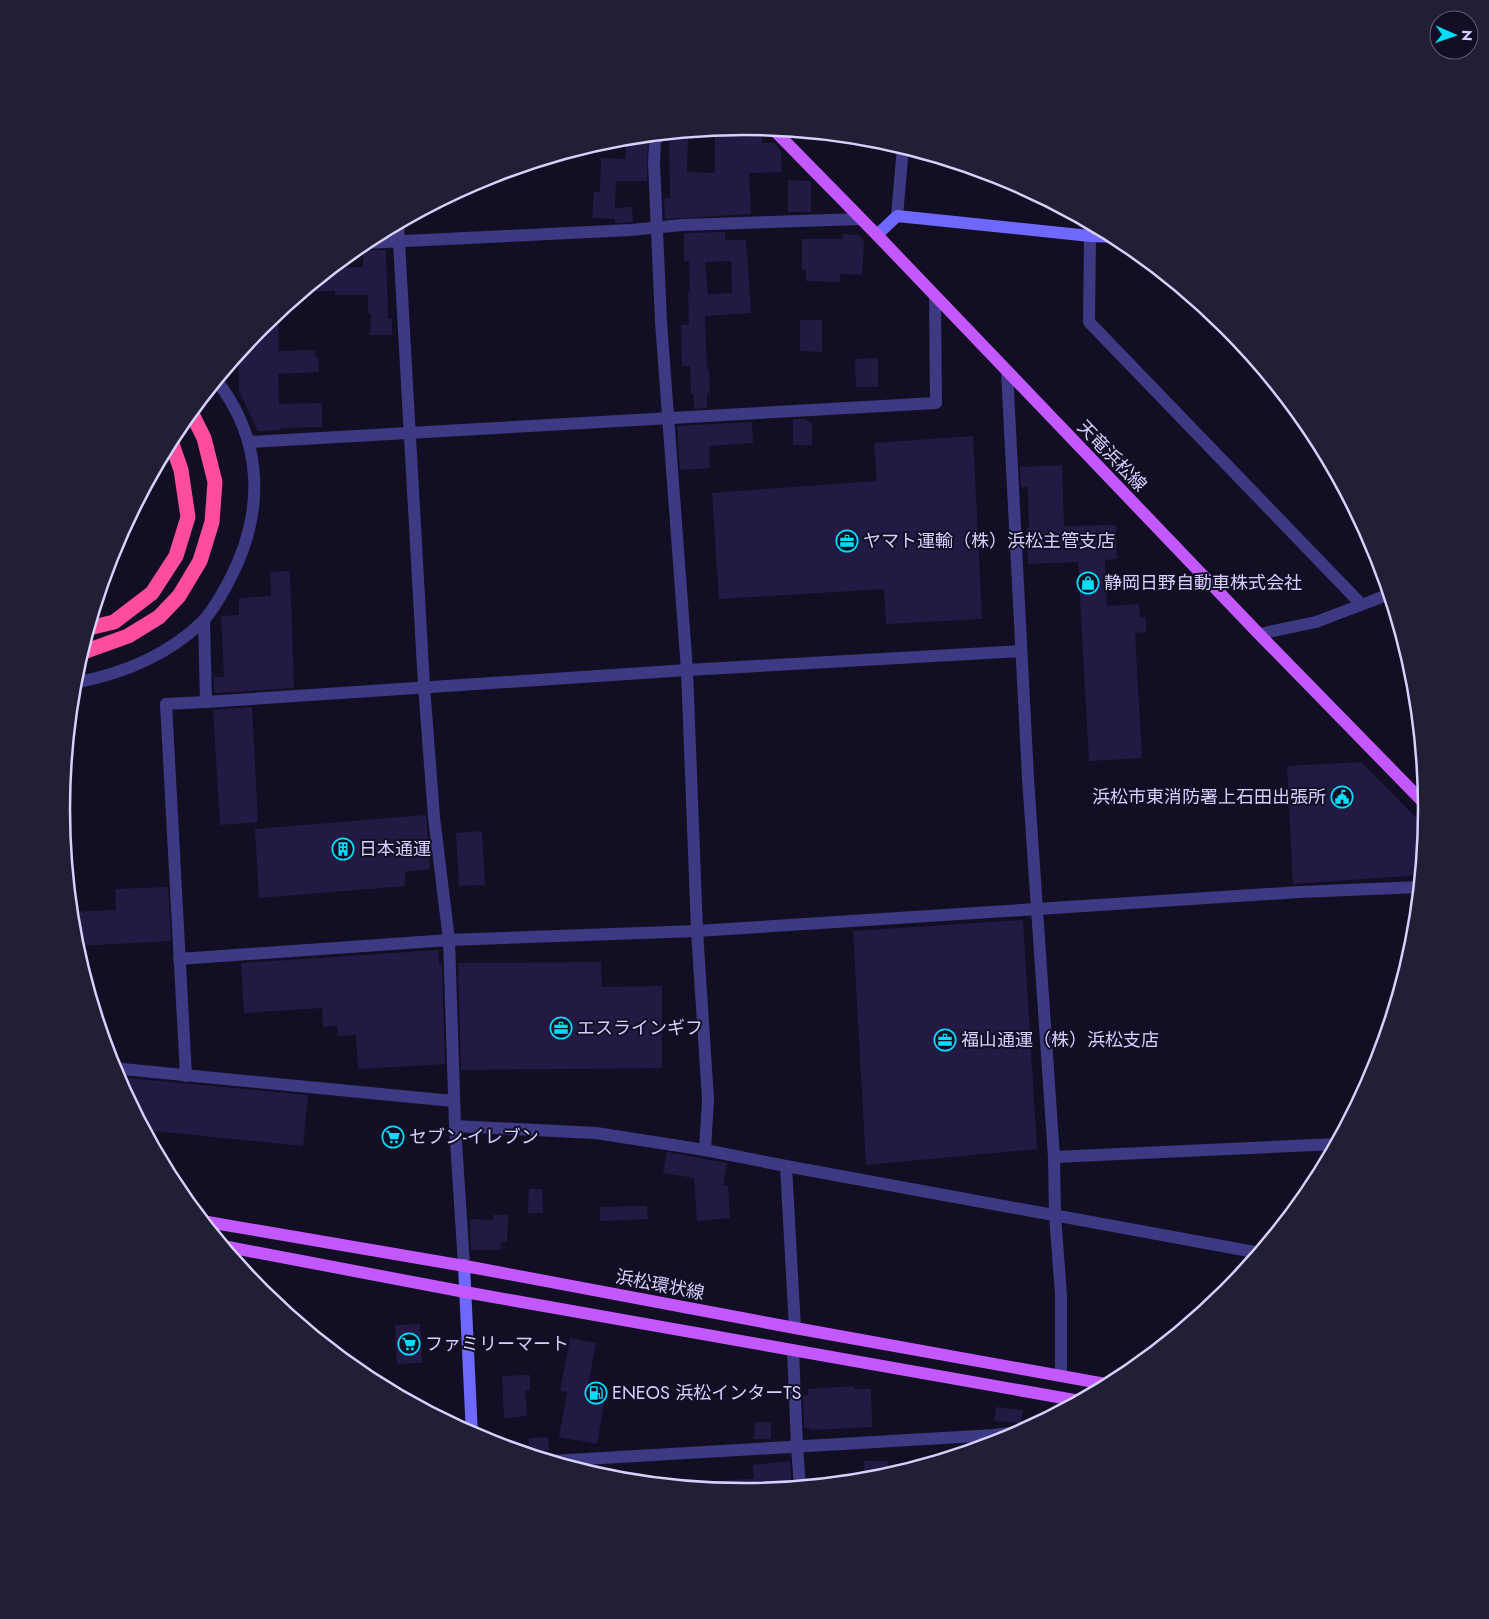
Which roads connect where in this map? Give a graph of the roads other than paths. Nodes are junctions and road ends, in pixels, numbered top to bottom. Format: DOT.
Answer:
graph roads {
  1 [pos="780,136"];
  2 [pos="655,141"];
  3 [pos="902,154"];
  4 [pos="897,216"];
  5 [pos="860,219"];
  6 [pos="657,226"];
  7 [pos="398,231"];
  8 [pos="1091,231"];
  9 [pos="1093,232"];
  10 [pos="877,235"];
  11 [pos="399,242"];
  12 [pos="380,243"];
  13 [pos="935,297"];
  14 [pos="1007,372"];
  15 [pos="220,385"];
  16 [pos="669,419"];
  17 [pos="195,420"];
  18 [pos="409,432"];
  19 [pos="248,442"];
  20 [pos="174,450"];
  21 [pos="1384,596"];
  22 [pos="1361,604"];
  23 [pos="204,620"];
  24 [pos="96,626"];
  25 [pos="1259,634"];
  26 [pos="90,650"];
  27 [pos="1021,651"];
  28 [pos="687,670"];
  29 [pos="83,681"];
  30 [pos="424,686"];
  31 [pos="206,702"];
  32 [pos="1419,798"];
  33 [pos="1414,887"];
  34 [pos="1037,909"];
  35 [pos="698,931"];
  36 [pos="449,940"];
  37 [pos="179,959"];
  38 [pos="121,1069"];
  39 [pos="186,1076"];
  40 [pos="453,1101"];
  41 [pos="455,1126"];
  42 [pos="1330,1144"];
  43 [pos="705,1150"];
  44 [pos="1054,1157"];
  45 [pos="786,1166"];
  46 [pos="1055,1215"];
  47 [pos="210,1221"];
  48 [pos="232,1248"];
  49 [pos="1254,1252"];
  50 [pos="464,1266"];
  51 [pos="465,1292"];
  52 [pos="795,1328"];
  53 [pos="794,1350"];
  54 [pos="1061,1375"];
  55 [pos="1099,1383"];
  56 [pos="1066,1402"];
  57 [pos="472,1426"];
  58 [pos="999,1434"];
  59 [pos="797,1447"];
  60 [pos="567,1460"];
  61 [pos="800,1482"];
  1 -- 5 [label="main road, 天竜浜松線"];
  2 -- 6 [label="street"];
  3 -- 4 [label="street"];
  4 -- 8 [label="street"];
  4 -- 10 [label="street"];
  5 -- 6 [label="street"];
  5 -- 10 [label="main road, 天竜浜松線"];
  6 -- 11 [label="street"];
  6 -- 16 [label="street"];
  7 -- 11 [label="street"];
  9 -- 22 [label="street"];
  10 -- 13 [label="main road, 天竜浜松線"];
  11 -- 12 [label="street"];
  11 -- 18 [label="street"];
  13 -- 14 [label="main road, 天竜浜松線"];
  13 -- 16 [label="street"];
  14 -- 25 [label="main road, 天竜浜松線"];
  14 -- 27 [label="street"];
  15 -- 19 [label="street"];
  16 -- 18 [label="street"];
  16 -- 28 [label="street"];
  17 -- 26 [label="highway"];
  18 -- 19 [label="street"];
  18 -- 30 [label="street"];
  19 -- 23 [label="street"];
  20 -- 24 [label="highway"];
  21 -- 22 [label="street"];
  22 -- 25 [label="street"];
  23 -- 29 [label="street"];
  23 -- 31 [label="street"];
  25 -- 32 [label="main road, 天竜浜松線"];
  27 -- 28 [label="street"];
  27 -- 34 [label="street"];
  28 -- 30 [label="street"];
  28 -- 35 [label="street"];
  30 -- 31 [label="street"];
  30 -- 36 [label="street"];
  31 -- 37 [label="street"];
  33 -- 34 [label="street"];
  34 -- 35 [label="street"];
  34 -- 44 [label="street"];
  35 -- 36 [label="street"];
  35 -- 43 [label="street"];
  36 -- 37 [label="street"];
  36 -- 40 [label="street"];
  37 -- 39 [label="street"];
  38 -- 39 [label="street"];
  39 -- 40 [label="street"];
  40 -- 41 [label="street"];
  41 -- 43 [label="street"];
  41 -- 50 [label="street"];
  42 -- 44 [label="street"];
  43 -- 45 [label="street"];
  44 -- 46 [label="street"];
  45 -- 46 [label="street"];
  45 -- 52 [label="street"];
  46 -- 49 [label="street"];
  46 -- 54 [label="street"];
  47 -- 50 [label="main road, 浜松環状線"];
  48 -- 51 [label="main road"];
  50 -- 51 [label="street"];
  50 -- 52 [label="main road, 浜松環状線"];
  51 -- 53 [label="main road"];
  51 -- 57 [label="street"];
  52 -- 54 [label="main road, 浜松環状線"];
  53 -- 56 [label="main road"];
  53 -- 59 [label="street"];
  54 -- 55 [label="main road, 浜松環状線"];
  58 -- 59 [label="street"];
  59 -- 60 [label="street"];
  59 -- 61 [label="street"];
}
